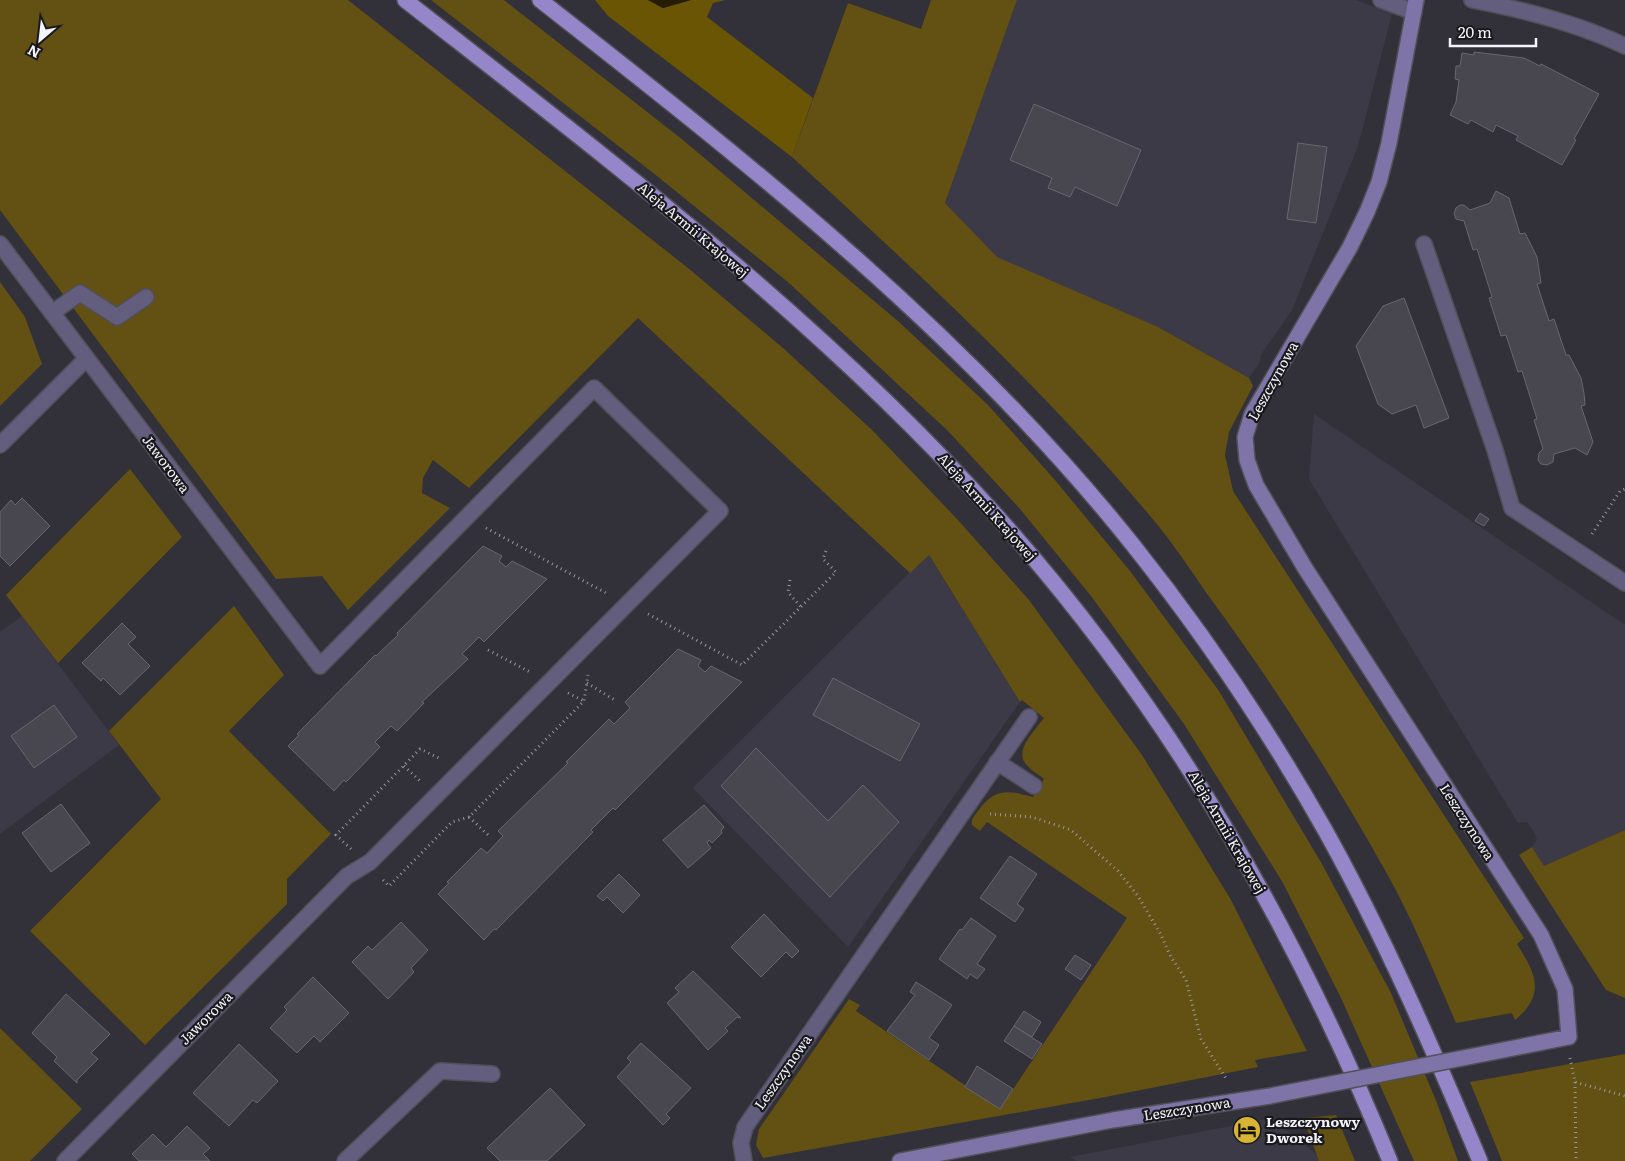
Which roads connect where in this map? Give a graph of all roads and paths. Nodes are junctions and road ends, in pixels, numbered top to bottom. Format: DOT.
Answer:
graph roads {
  1 [pos="406,0"];
  2 [pos="540,0"];
  3 [pos="1381,0"];
  4 [pos="1472,0"];
  5 [pos="1415,6"];
  6 [pos="1625,46"];
  7 [pos="0,244"];
  8 [pos="1424,244"];
  9 [pos="146,297"];
  10 [pos="52,313"];
  11 [pos="86,359"];
  12 [pos="0,445"];
  13 [pos="1625,489"];
  14 [pos="466,518"];
  15 [pos="827,548"];
  16 [pos="1580,554"];
  17 [pos="790,580"];
  18 [pos="1625,583"];
  19 [pos="627,603"];
  20 [pos="801,607"];
  21 [pos="642,611"];
  22 [pos="488,650"];
  23 [pos="549,682"];
  24 [pos="587,683"];
  25 [pos="570,694"];
  26 [pos="584,701"];
  27 [pos="616,701"];
  28 [pos="1029,717"];
  29 [pos="998,762"];
  30 [pos="1034,786"];
  31 [pos="968,805"];
  32 [pos="453,814"];
  33 [pos="469,817"];
  34 [pos="459,820"];
  35 [pos="488,834"];
  36 [pos="1569,1037"];
  37 [pos="492,1074"];
  38 [pos="1227,1080"];
  39 [pos="1575,1082"];
  40 [pos="1625,1096"];
  41 [pos="64,1161"];
  42 [pos="345,1161"];
  43 [pos="744,1161"];
  44 [pos="900,1161"];
  45 [pos="1390,1161"];
  46 [pos="1480,1161"];
  47 [pos="1576,1161"];
  1 -- 45 [label="main road, Aleja Armii Krajowej"];
  2 -- 46 [label="main road"];
  3 -- 5 [label="street"];
  4 -- 6 [label="street"];
  5 -- 36 [label="street, Leszczynowa"];
  7 -- 10 [label="street, Jaworowa"];
  8 -- 16 [label="street"];
  9 -- 10 [label="street"];
  10 -- 11 [label="street, Jaworowa"];
  11 -- 12 [label="street"];
  11 -- 14 [label="street, Jaworowa"];
  13 -- 16 [label="path"];
  14 -- 19 [label="path"];
  14 -- 19 [label="street, Jaworowa"];
  15 -- 20 [label="path"];
  16 -- 18 [label="street"];
  17 -- 20 [label="path"];
  19 -- 23 [label="street, Jaworowa"];
  20 -- 21 [label="path"];
  22 -- 23 [label="path"];
  23 -- 41 [label="street, Jaworowa"];
  24 -- 27 [label="path"];
  25 -- 26 [label="path"];
  28 -- 29 [label="street, Leszczynowa"];
  29 -- 30 [label="street"];
  29 -- 31 [label="street, Leszczynowa"];
  31 -- 38 [label="path"];
  31 -- 43 [label="street, Leszczynowa"];
  32 -- 34 [label="path"];
  33 -- 35 [label="path"];
  36 -- 39 [label="path"];
  36 -- 44 [label="street, Leszczynowa, bridge"];
  37 -- 42 [label="street"];
  39 -- 40 [label="path"];
  39 -- 47 [label="path"];
}
